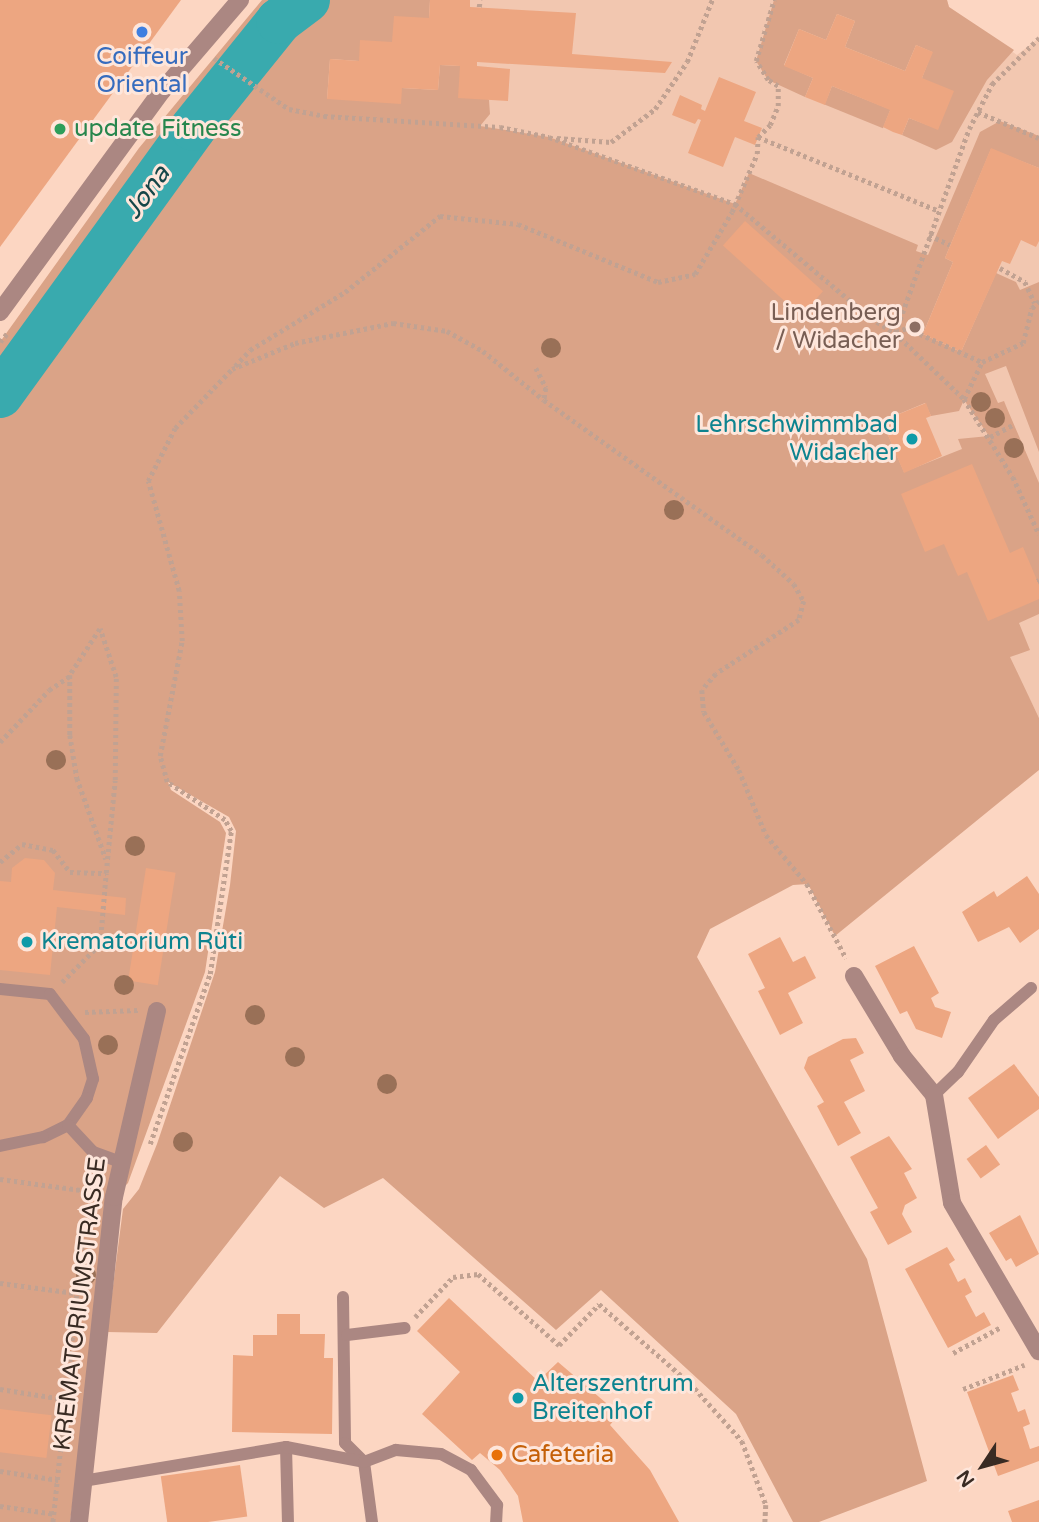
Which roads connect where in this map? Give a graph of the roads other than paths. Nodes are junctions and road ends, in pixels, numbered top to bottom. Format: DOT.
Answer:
graph roads {
  1 [pos="240,0"];
  2 [pos="0,312"];
  3 [pos="855,976"];
  4 [pos="1031,988"];
  5 [pos="0,989"];
  6 [pos="157,1012"];
  7 [pos="934,1095"];
  8 [pos="68,1125"];
  9 [pos="0,1146"];
  10 [pos="121,1162"];
  11 [pos="344,1297"];
  12 [pos="405,1328"];
  13 [pos="347,1335"];
  14 [pos="1035,1357"];
  15 [pos="286,1447"];
  16 [pos="364,1462"];
  17 [pos="83,1481"];
  18 [pos="79,1522"];
  19 [pos="288,1522"];
  20 [pos="372,1522"];
  21 [pos="496,1522"];
  1 -- 2 [label="street"];
  3 -- 7 [label="street"];
  4 -- 7 [label="lane"];
  5 -- 8 [label="lane"];
  6 -- 10 [label="street, KREMATORIUMSTRASSE"];
  7 -- 14 [label="street"];
  8 -- 9 [label="lane"];
  8 -- 10 [label="lane"];
  10 -- 17 [label="street, KREMATORIUMSTRASSE"];
  11 -- 13 [label="lane"];
  12 -- 13 [label="lane"];
  13 -- 16 [label="lane"];
  15 -- 16 [label="lane"];
  15 -- 17 [label="lane"];
  15 -- 19 [label="lane"];
  16 -- 20 [label="lane"];
  16 -- 21 [label="lane"];
  17 -- 18 [label="street, KREMATORIUMSTRASSE"];
}
